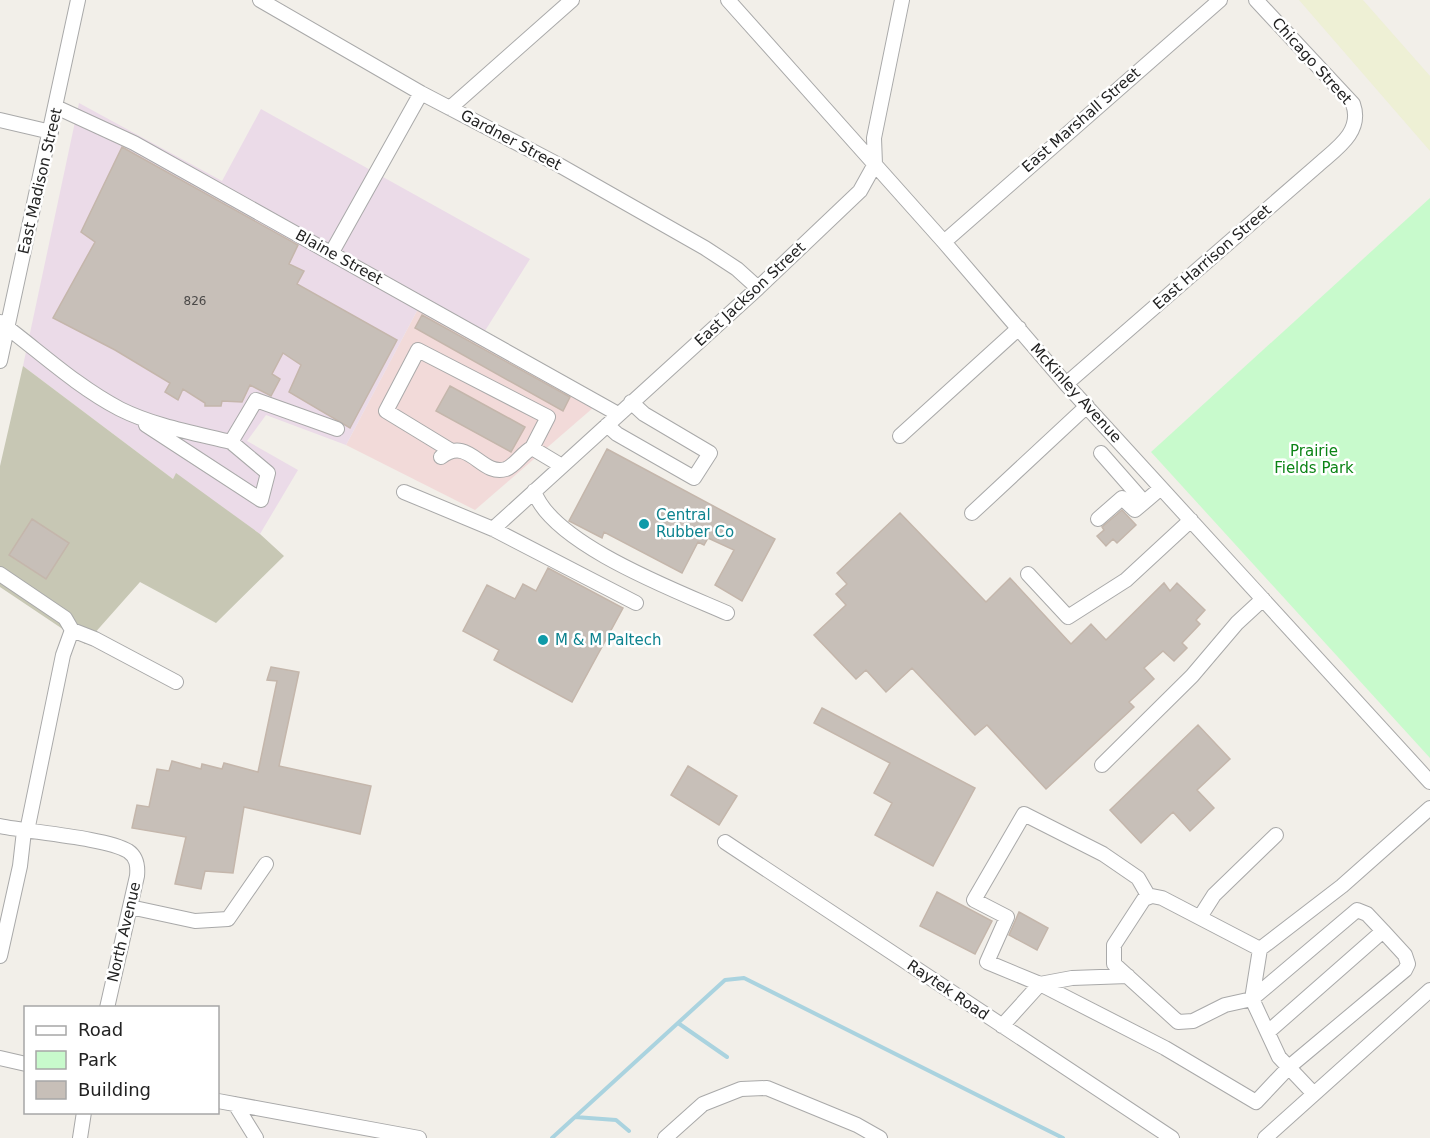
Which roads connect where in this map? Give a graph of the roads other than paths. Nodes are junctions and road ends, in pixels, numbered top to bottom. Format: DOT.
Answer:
graph roads {
  1 [pos="78,0"];
  2 [pos="572,0"];
  3 [pos="728,0"];
  4 [pos="902,0"];
  5 [pos="1220,0"];
  6 [pos="1256,0"];
  7 [pos="269,2"];
  8 [pos="421,93"];
  9 [pos="56,107"];
  10 [pos="450,108"];
  11 [pos="0,120"];
  12 [pos="1354,127"];
  13 [pos="51,132"];
  14 [pos="874,164"];
  15 [pos="944,242"];
  16 [pos="332,252"];
  17 [pos="758,288"];
  18 [pos="4,325"];
  19 [pos="1019,327"];
  20 [pos="0,361"];
  21 [pos="1066,384"];
  22 [pos="631,402"];
  23 [pos="1087,406"];
  24 [pos="121,409"];
  25 [pos="618,414"];
  26 [pos="607,425"];
  27 [pos="337,429"];
  28 [pos="900,436"];
  29 [pos="231,442"];
  30 [pos="532,448"];
  31 [pos="1101,453"];
  32 [pos="562,466"];
  33 [pos="1161,488"];
  34 [pos="534,491"];
  35 [pos="404,492"];
  36 [pos="1144,502"];
  37 [pos="972,513"];
  38 [pos="1098,519"];
  39 [pos="1191,519"];
  40 [pos="494,529"];
  41 [pos="0,573"];
  42 [pos="1028,574"];
  43 [pos="1263,599"];
  44 [pos="636,603"];
  45 [pos="727,613"];
  46 [pos="72,630"];
  47 [pos="176,682"];
  48 [pos="1102,765"];
  49 [pos="1430,782"];
  50 [pos="1430,808"];
  51 [pos="0,826"];
  52 [pos="25,831"];
  53 [pos="1276,834"];
  54 [pos="725,842"];
  55 [pos="266,864"];
  56 [pos="1149,897"];
  57 [pos="130,907"];
  58 [pos="1200,917"];
  59 [pos="1383,931"];
  60 [pos="1260,949"];
  61 [pos="0,956"];
  62 [pos="1128,976"];
  63 [pos="1040,984"];
  64 [pos="1430,990"];
  65 [pos="1252,999"];
  66 [pos="107,1006"];
  67 [pos="1002,1026"];
  68 [pos="1268,1032"];
  69 [pos="0,1058"];
  70 [pos="24,1064"];
  71 [pos="1289,1067"];
  72 [pos="1314,1094"];
  73 [pos="219,1101"];
  74 [pos="235,1104"];
  75 [pos="84,1114"];
  76 [pos="80,1138"];
  77 [pos="256,1138"];
  78 [pos="419,1138"];
  79 [pos="665,1138"];
  80 [pos="880,1138"];
  81 [pos="1172,1138"];
  82 [pos="1265,1138"];
  1 -- 9 [label="street, East Madison Street"];
  2 -- 10 [label="street"];
  3 -- 14 [label="street, McKinley Avenue"];
  4 -- 14 [label="street, East Jackson Street"];
  5 -- 15 [label="street, East Marshall Street"];
  6 -- 12 [label="street, Chicago Street"];
  7 -- 8 [label="street, Gardner Street"];
  8 -- 10 [label="street, Gardner Street"];
  8 -- 16 [label="street"];
  9 -- 13 [label="street, East Madison Street"];
  9 -- 16 [label="street, Blaine Street"];
  10 -- 17 [label="street, Gardner Street"];
  11 -- 13 [label="street"];
  12 -- 21 [label="street, East Harrison Street"];
  13 -- 18 [label="street, East Madison Street"];
  14 -- 15 [label="street, McKinley Avenue"];
  14 -- 17 [label="street, East Jackson Street"];
  15 -- 19 [label="street, McKinley Avenue"];
  16 -- 25 [label="street, Blaine Street"];
  17 -- 22 [label="street, East Jackson Street"];
  18 -- 20 [label="street, East Madison Street"];
  18 -- 24 [label="street"];
  19 -- 21 [label="street, McKinley Avenue"];
  19 -- 28 [label="street"];
  21 -- 23 [label="street, McKinley Avenue"];
  22 -- 25 [label="street, East Jackson Street"];
  22 -- 26 [label="street"];
  23 -- 33 [label="street, McKinley Avenue"];
  23 -- 37 [label="street"];
  24 -- 29 [label="street"];
  24 -- 29 [label="street"];
  25 -- 26 [label="street, East Jackson Street"];
  26 -- 32 [label="street, East Jackson Street"];
  27 -- 29 [label="street"];
  30 -- 30 [label="street"];
  30 -- 32 [label="street"];
  31 -- 36 [label="street"];
  32 -- 34 [label="street, East Jackson Street"];
  33 -- 36 [label="street"];
  33 -- 39 [label="street, McKinley Avenue"];
  34 -- 40 [label="street, East Jackson Street"];
  34 -- 45 [label="street"];
  35 -- 40 [label="street"];
  36 -- 38 [label="street"];
  39 -- 42 [label="street"];
  39 -- 43 [label="street, McKinley Avenue"];
  40 -- 44 [label="street"];
  41 -- 46 [label="street"];
  43 -- 48 [label="street"];
  43 -- 49 [label="street, McKinley Avenue"];
  46 -- 47 [label="street"];
  46 -- 52 [label="street"];
  50 -- 60 [label="street"];
  51 -- 52 [label="street"];
  52 -- 57 [label="street, North Avenue"];
  52 -- 61 [label="street"];
  53 -- 58 [label="street"];
  54 -- 67 [label="street, Raytek Road"];
  55 -- 57 [label="street"];
  56 -- 58 [label="street"];
  56 -- 62 [label="street"];
  56 -- 63 [label="street"];
  57 -- 66 [label="street, North Avenue"];
  58 -- 60 [label="street"];
  59 -- 65 [label="street"];
  59 -- 68 [label="street"];
  59 -- 71 [label="street"];
  60 -- 65 [label="street"];
  62 -- 63 [label="street"];
  62 -- 65 [label="street"];
  63 -- 67 [label="street"];
  63 -- 71 [label="street"];
  64 -- 72 [label="street"];
  65 -- 68 [label="street"];
  67 -- 81 [label="street, Raytek Road"];
  68 -- 71 [label="street"];
  69 -- 70 [label="street"];
  71 -- 72 [label="street"];
  72 -- 82 [label="street"];
  73 -- 74 [label="street"];
  74 -- 77 [label="street"];
  74 -- 78 [label="street"];
  75 -- 76 [label="street"];
  79 -- 80 [label="street"];
}
